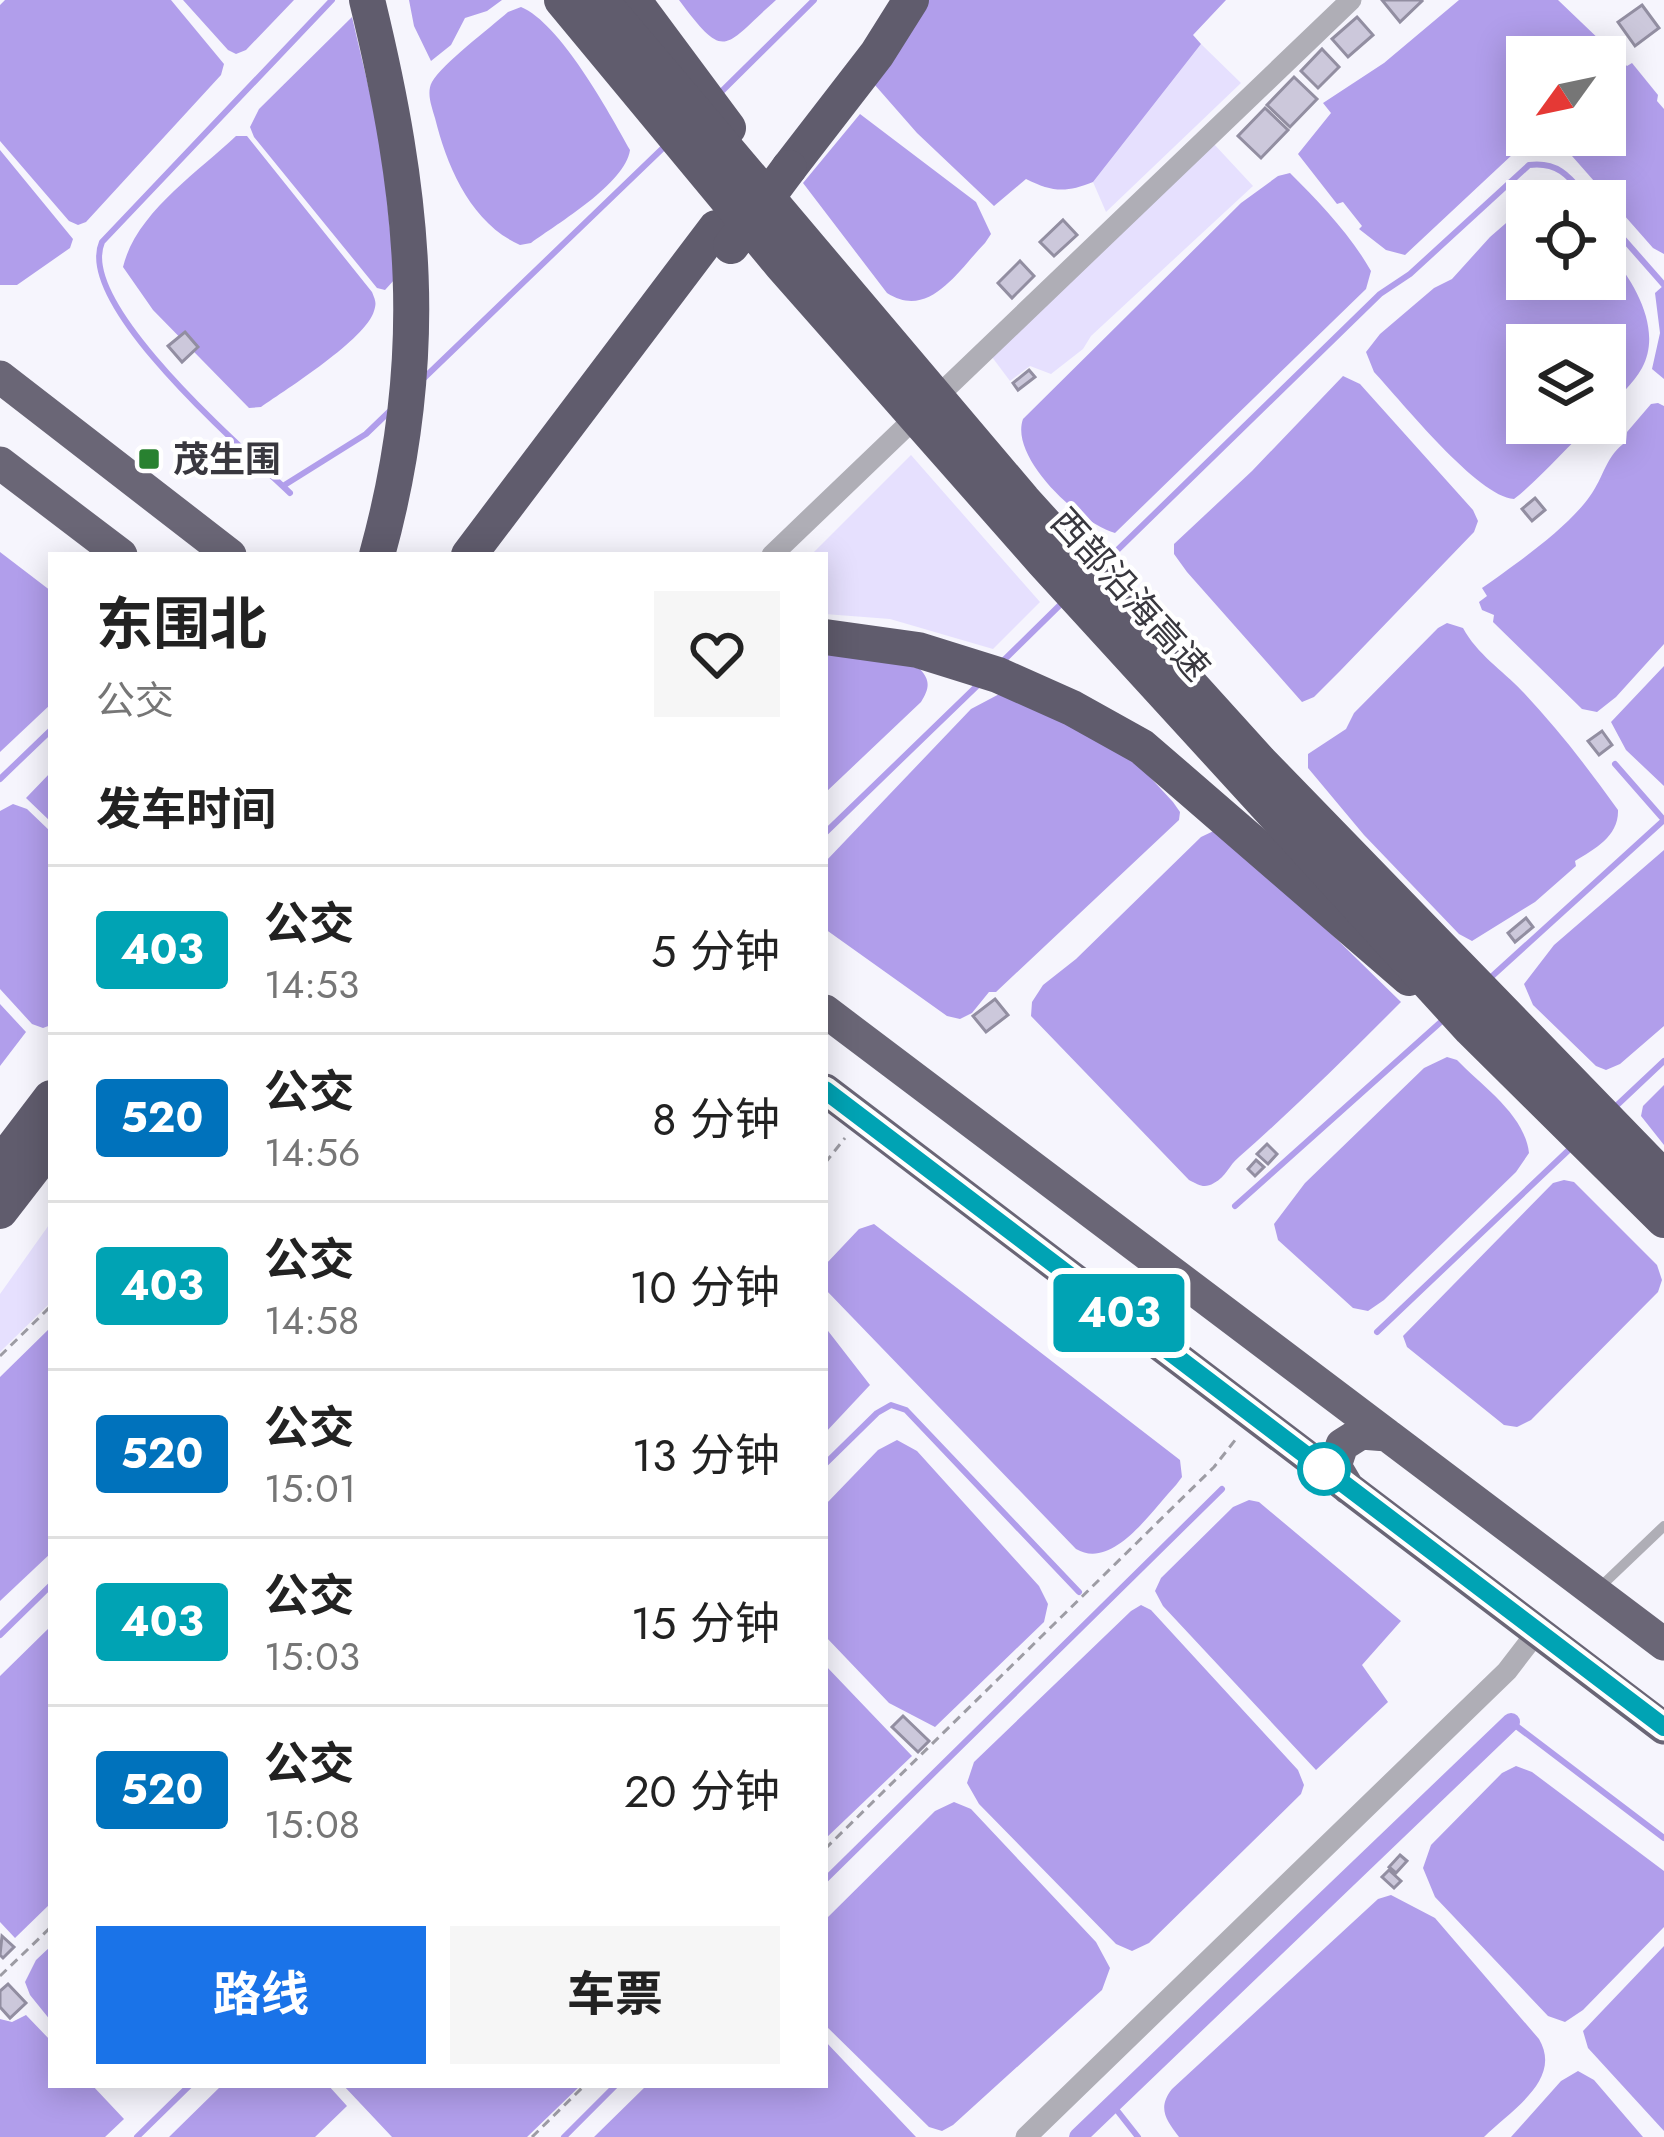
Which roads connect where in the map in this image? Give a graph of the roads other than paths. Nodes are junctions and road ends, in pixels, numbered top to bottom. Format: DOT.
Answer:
graph roads {
  1 [pos="367,0"];
  2 [pos="562,0"];
  3 [pos="600,0"];
  4 [pos="633,0"];
  5 [pos="884,0"];
  6 [pos="911,0"];
  7 [pos="1351,0"];
  8 [pos="750,179"];
  9 [pos="0,377"];
  10 [pos="0,463"];
  11 [pos="118,552"];
  12 [pos="226,552"];
  13 [pos="378,552"];
  14 [pos="471,552"];
  15 [pos="501,552"];
  16 [pos="775,552"];
  17 [pos="828,637"];
  18 [pos="828,1013"];
  19 [pos="1471,1029"];
  20 [pos="828,1092"];
  21 [pos="48,1102"];
  22 [pos="48,1148"];
  23 [pos="0,1165"];
  24 [pos="1664,1178"];
  25 [pos="0,1211"];
  26 [pos="1664,1220"];
  27 [pos="1387,1436"];
  28 [pos="1348,1488"];
  29 [pos="1664,1526"];
  30 [pos="1595,1592"];
  31 [pos="1538,1632"];
  32 [pos="1664,1644"];
  33 [pos="1664,1727"];
  34 [pos="1026,2137"];
  1 -- 13 [label="highway"];
  2 -- 19 [label="highway, 西部沿海高速, bridge"];
  3 -- 8 [label="highway, 西部沿海高速, bridge"];
  4 -- 8 [label="highway"];
  5 -- 14 [label="highway, bridge"];
  6 -- 15 [label="highway, bridge"];
  7 -- 16 [label="street"];
  8 -- 24 [label="highway, 西部沿海高速, bridge"];
  9 -- 12 [label="highway"];
  10 -- 11 [label="highway"];
  17 -- 19 [label="highway, bridge"];
  18 -- 27 [label="highway"];
  19 -- 26 [label="highway, 西部沿海高速, bridge"];
  20 -- 28 [label="highway"];
  21 -- 23 [label="highway"];
  22 -- 25 [label="highway"];
  27 -- 28 [label="highway"];
  27 -- 30 [label="highway"];
  28 -- 31 [label="highway"];
  29 -- 30 [label="lane"];
  30 -- 32 [label="highway"];
  31 -- 33 [label="highway"];
  31 -- 34 [label="street"];
}
